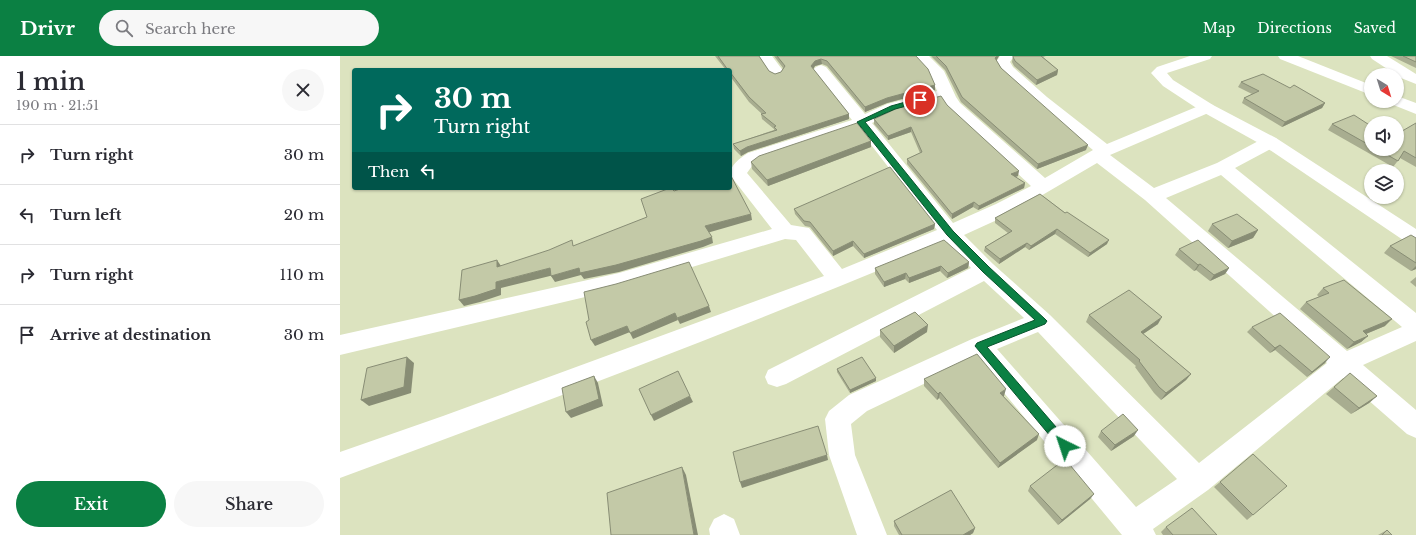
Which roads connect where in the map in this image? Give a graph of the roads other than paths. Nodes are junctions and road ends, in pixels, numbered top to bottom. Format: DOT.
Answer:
graph roads {
  1 [pos="765,56"];
  2 [pos="920,56"];
  3 [pos="1206,56"];
  4 [pos="1285,56"];
  5 [pos="1378,56"];
  6 [pos="1002,58"];
  7 [pos="821,70"];
  8 [pos="776,72"];
  9 [pos="1406,78"];
  10 [pos="1364,87"];
  11 [pos="946,93"];
  12 [pos="1404,104"];
  13 [pos="1207,108"];
  14 [pos="1416,109"];
  15 [pos="861,122"];
  16 [pos="1270,142"];
  17 [pos="1102,153"];
  18 [pos="1223,167"];
  19 [pos="1044,188"];
  20 [pos="1152,196"];
  21 [pos="785,232"];
  22 [pos="950,233"];
  23 [pos="1416,239"];
  24 [pos="986,270"];
  25 [pos="838,279"];
  26 [pos="1042,321"];
  27 [pos="1416,326"];
  28 [pos="1416,331"];
  29 [pos="340,345"];
  30 [pos="980,346"];
  31 [pos="1344,363"];
  32 [pos="778,377"];
  33 [pos="1416,426"];
  34 [pos="340,466"];
  35 [pos="1198,481"];
  36 [pos="1137,530"];
  37 [pos="872,535"];
  1 -- 8 [label="street"];
  2 -- 11 [label="street"];
  3 -- 13 [label="street"];
  4 -- 10 [label="street"];
  5 -- 9 [label="street"];
  6 -- 17 [label="street"];
  7 -- 15 [label="street"];
  11 -- 15 [label="street"];
  11 -- 19 [label="street"];
  12 -- 14 [label="street"];
  13 -- 16 [label="street"];
  13 -- 17 [label="street"];
  15 -- 21 [label="street"];
  15 -- 22 [label="street"];
  16 -- 18 [label="street"];
  16 -- 23 [label="street"];
  17 -- 19 [label="street"];
  17 -- 20 [label="street"];
  18 -- 20 [label="street"];
  18 -- 27 [label="street"];
  19 -- 22 [label="street"];
  20 -- 31 [label="street"];
  21 -- 25 [label="street"];
  21 -- 29 [label="street"];
  22 -- 24 [label="street"];
  22 -- 25 [label="street"];
  24 -- 26 [label="street"];
  24 -- 32 [label="street"];
  25 -- 34 [label="street"];
  26 -- 30 [label="street"];
  26 -- 35 [label="street"];
  28 -- 31 [label="street"];
  30 -- 36 [label="street"];
  30 -- 37 [label="street"];
  31 -- 33 [label="street"];
  31 -- 35 [label="street"];
  35 -- 36 [label="street"];
}
